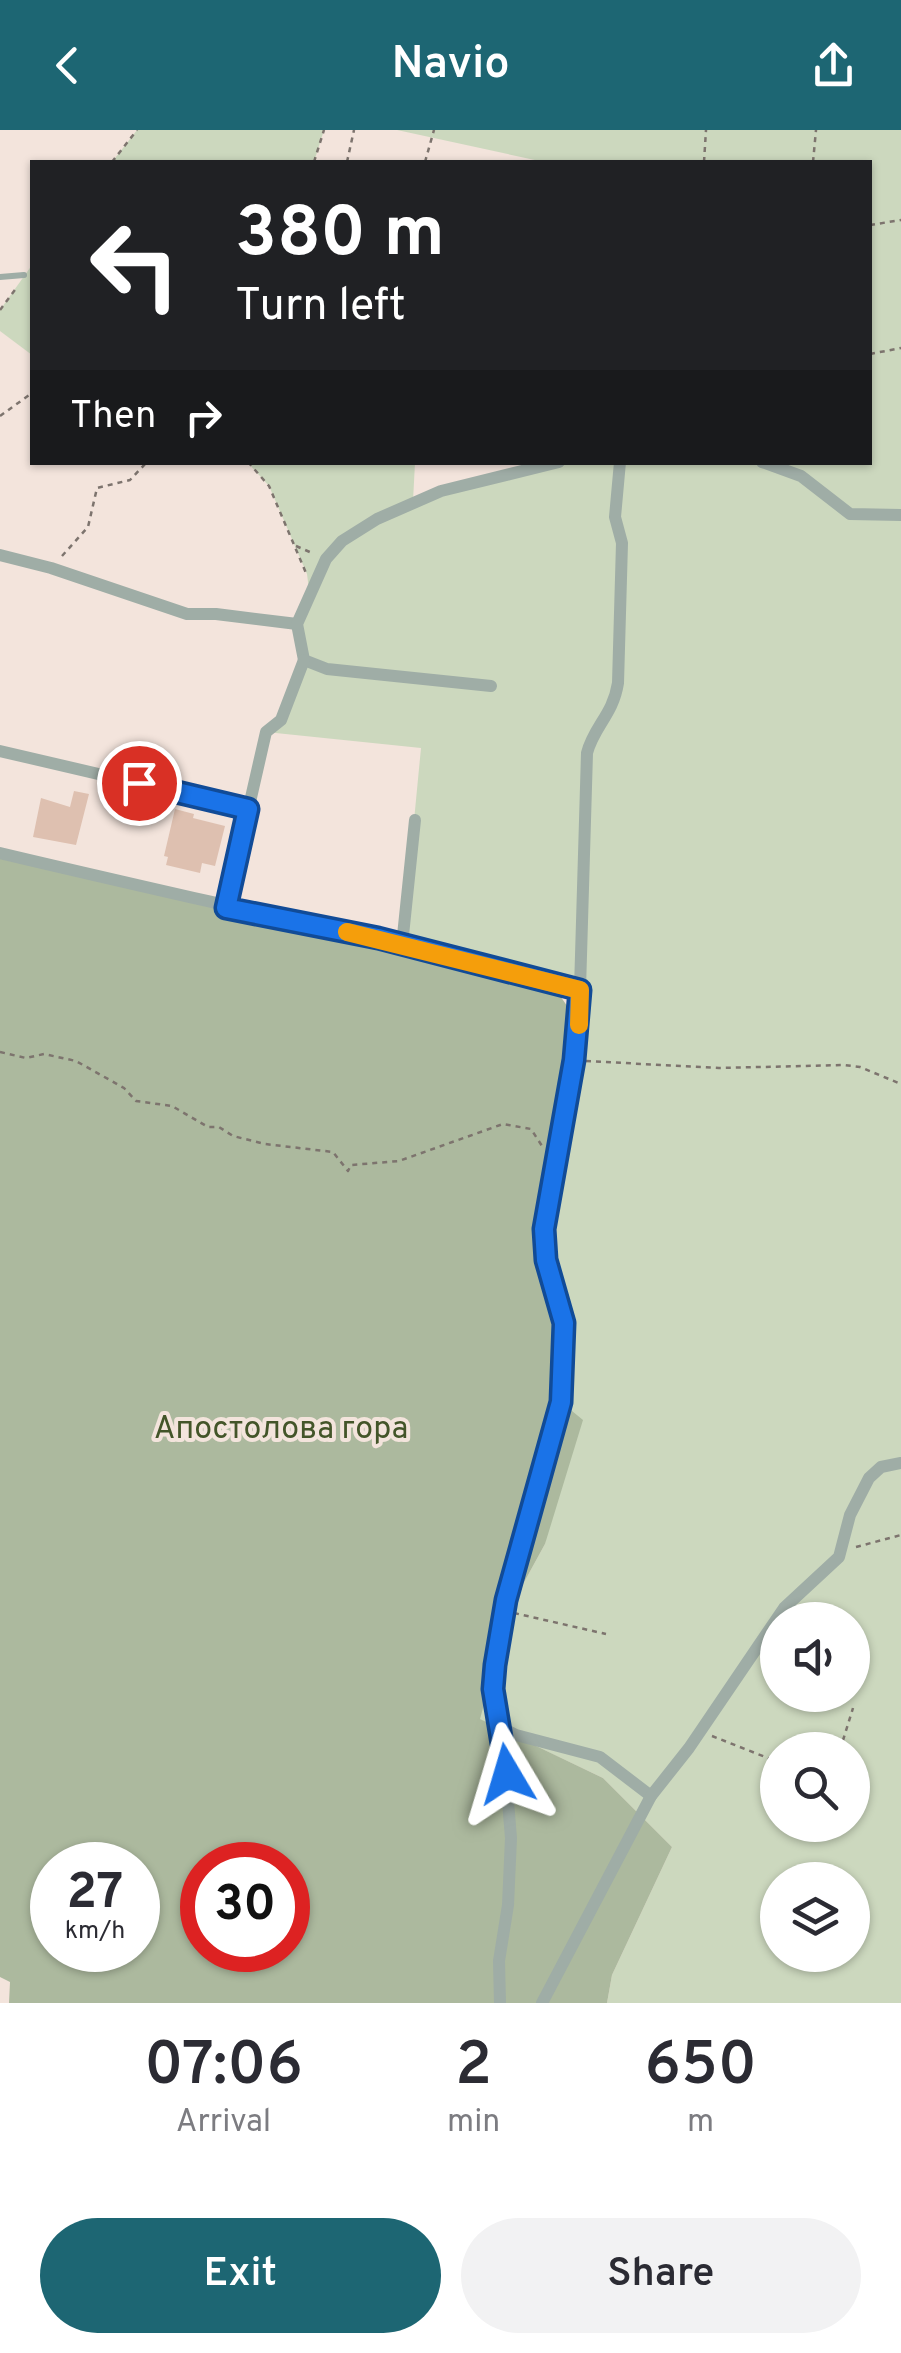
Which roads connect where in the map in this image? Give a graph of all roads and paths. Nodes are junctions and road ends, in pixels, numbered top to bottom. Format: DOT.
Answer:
graph roads {
  1 [pos="137,130"];
  2 [pos="324,130"];
  3 [pos="354,130"];
  4 [pos="434,130"];
  5 [pos="706,130"];
  6 [pos="816,130"];
  7 [pos="114,160"];
  8 [pos="315,160"];
  9 [pos="346,160"];
  10 [pos="426,160"];
  11 [pos="704,160"];
  12 [pos="813,160"];
  13 [pos="901,220"];
  14 [pos="872,225"];
  15 [pos="24,275"];
  16 [pos="0,277"];
  17 [pos="0,310"];
  18 [pos="901,348"];
  19 [pos="872,354"];
  20 [pos="30,394"];
  21 [pos="0,416"];
  22 [pos="144,465"];
  23 [pos="251,465"];
  24 [pos="548,465"];
  25 [pos="620,465"];
  26 [pos="770,465"];
  27 [pos="901,515"];
  28 [pos="295,546"];
  29 [pos="0,555"];
  30 [pos="326,559"];
  31 [pos="51,568"];
  32 [pos="307,574"];
  33 [pos="297,624"];
  34 [pos="304,660"];
  35 [pos="490,686"];
  36 [pos="0,751"];
  37 [pos="248,809"];
  38 [pos="415,820"];
  39 [pos="0,853"];
  40 [pos="226,908"];
  41 [pos="402,944"];
  42 [pos="580,990"];
  43 [pos="0,1052"];
  44 [pos="574,1060"];
  45 [pos="901,1084"];
  46 [pos="553,1169"];
  47 [pos="901,1463"];
  48 [pos="901,1535"];
  49 [pos="840,1552"];
  50 [pos="506,1600"];
  51 [pos="606,1634"];
  52 [pos="502,1728"];
  53 [pos="689,1748"];
  54 [pos="760,1754"];
  55 [pos="651,1796"];
  56 [pos="500,2003"];
  57 [pos="542,2003"];
  1 -- 7 [label="path"];
  2 -- 8 [label="path"];
  3 -- 9 [label="path"];
  4 -- 10 [label="path"];
  5 -- 11 [label="path"];
  6 -- 12 [label="path"];
  13 -- 14 [label="path"];
  15 -- 16 [label="lane"];
  15 -- 17 [label="path"];
  18 -- 19 [label="path"];
  20 -- 21 [label="path"];
  22 -- 31 [label="path"];
  23 -- 28 [label="path"];
  24 -- 30 [label="street"];
  25 -- 42 [label="street"];
  26 -- 27 [label="street"];
  28 -- 30 [label="path"];
  28 -- 32 [label="path"];
  29 -- 31 [label="street"];
  30 -- 33 [label="street"];
  31 -- 33 [label="street"];
  33 -- 34 [label="street"];
  34 -- 35 [label="street"];
  34 -- 37 [label="street"];
  36 -- 37 [label="street"];
  37 -- 40 [label="street"];
  38 -- 41 [label="street"];
  39 -- 40 [label="street"];
  40 -- 41 [label="street"];
  41 -- 42 [label="street"];
  42 -- 44 [label="street"];
  43 -- 46 [label="path"];
  44 -- 45 [label="path"];
  44 -- 46 [label="street"];
  46 -- 50 [label="street"];
  47 -- 49 [label="street"];
  48 -- 49 [label="path"];
  49 -- 53 [label="street"];
  50 -- 51 [label="path"];
  50 -- 52 [label="street"];
  52 -- 55 [label="street"];
  52 -- 56 [label="street"];
  53 -- 54 [label="path"];
  53 -- 55 [label="street"];
  55 -- 57 [label="street"];
}
